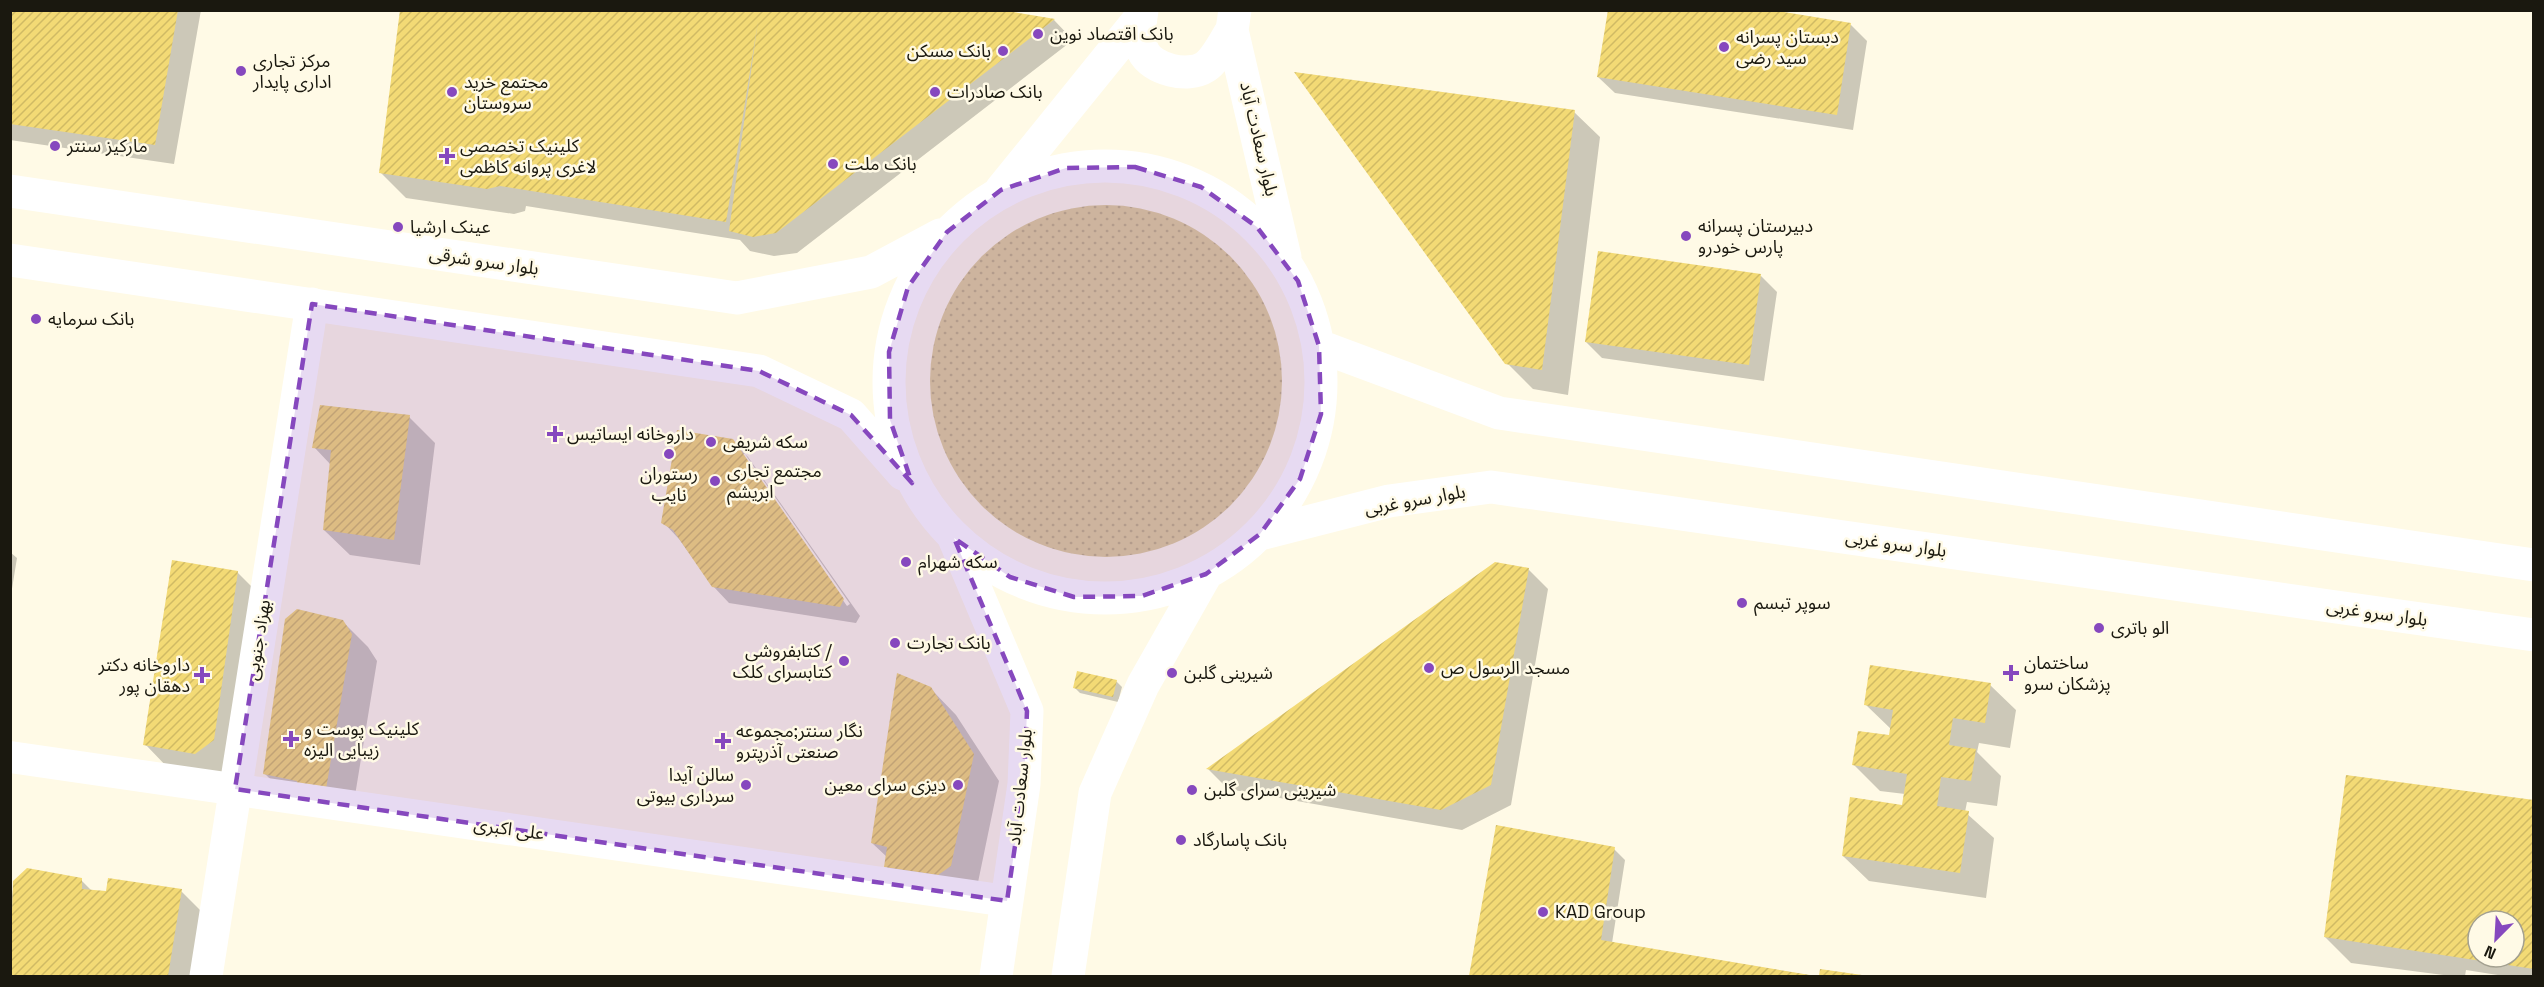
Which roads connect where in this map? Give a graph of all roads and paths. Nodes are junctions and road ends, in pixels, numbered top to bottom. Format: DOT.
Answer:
graph roads {
  1 [pos="1141,14"];
  2 [pos="1234,20"];
  3 [pos="1001,190"];
  4 [pos="10,191"];
  5 [pos="947,232"];
  6 [pos="10,260"];
  7 [pos="1287,268"];
  8 [pos="312,304"];
  9 [pos="1319,346"];
  10 [pos="913,485"];
  11 [pos="1260,534"];
  12 [pos="954,538"];
  13 [pos="2534,565"];
  14 [pos="1206,574"];
  15 [pos="2534,635"];
  16 [pos="10,757"];
  17 [pos="235,789"];
  18 [pos="1007,901"];
  19 [pos="206,976"];
  20 [pos="996,976"];
  21 [pos="1068,976"];
  1 -- 2 [label="main road"];
  1 -- 3 [label="main road"];
  2 -- 7 [label="main road, بلوار سعادت آباد"];
  3 -- 5 [label="main road"];
  3 -- 7 [label="main road"];
  4 -- 5 [label="main road, بلوار سرو شرقی"];
  5 -- 10 [label="main road"];
  6 -- 8 [label="main road"];
  7 -- 9 [label="main road"];
  8 -- 10 [label="main road"];
  8 -- 17 [label="main road, بهزاد جنوبی"];
  9 -- 11 [label="main road"];
  9 -- 13 [label="main road"];
  10 -- 12 [label="main road"];
  11 -- 14 [label="main road"];
  11 -- 15 [label="main road, بلوار سرو غربی"];
  12 -- 14 [label="main road"];
  12 -- 18 [label="main road, بلوار سعادت آباد"];
  14 -- 21 [label="main road"];
  16 -- 17 [label="street, علی اکبری"];
  17 -- 18 [label="street, علی اکبری"];
  17 -- 19 [label="main road, بهزاد جنوبی"];
  18 -- 20 [label="main road, بلوار سعادت آباد"];
}
